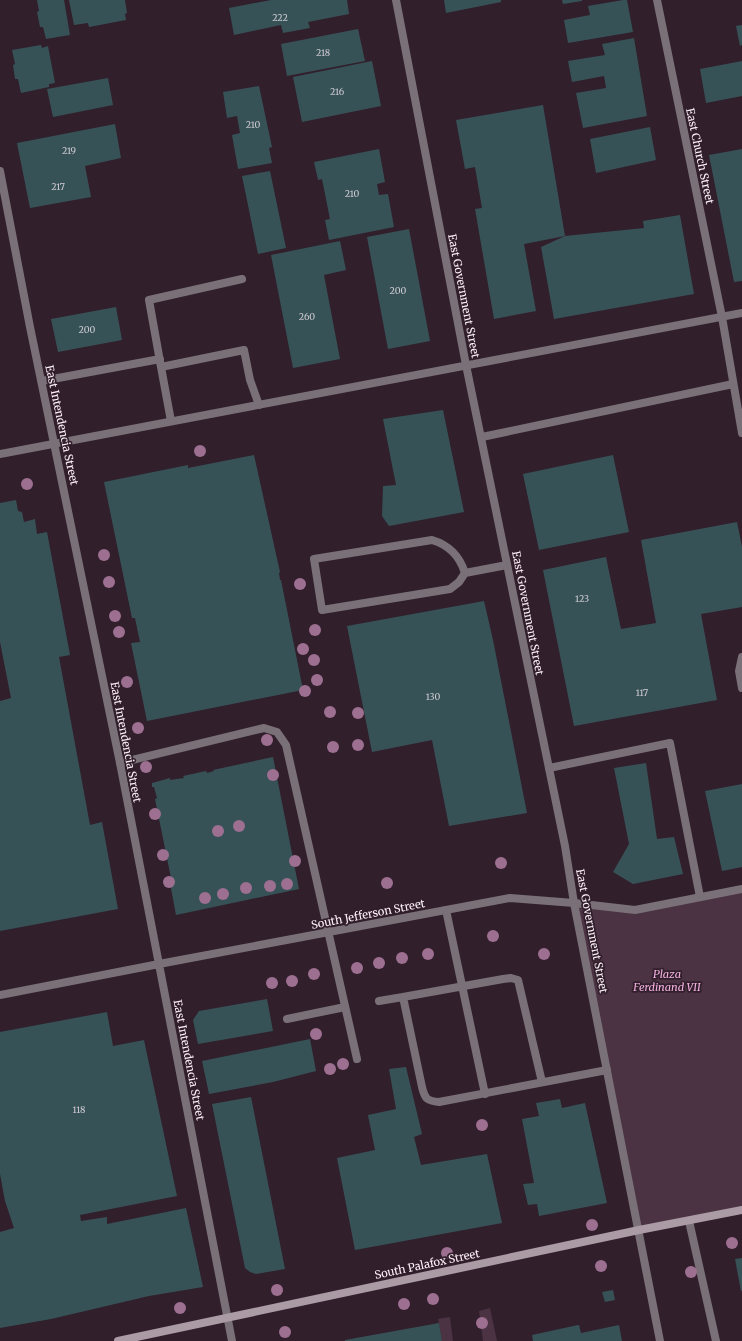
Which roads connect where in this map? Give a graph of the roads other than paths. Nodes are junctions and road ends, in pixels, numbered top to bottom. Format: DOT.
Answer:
graph roads {
  1 [pos="396,0"];
  2 [pos="657,0"];
  3 [pos="0,171"];
  4 [pos="2,189"];
  5 [pos="242,279"];
  6 [pos="742,313"];
  7 [pos="722,317"];
  8 [pos="161,363"];
  9 [pos="466,365"];
  10 [pos="42,381"];
  11 [pos="733,384"];
  12 [pos="259,405"];
  13 [pos="171,422"];
  14 [pos="742,433"];
  15 [pos="482,437"];
  16 [pos="54,443"];
  17 [pos="0,454"];
  18 [pos="507,565"];
  19 [pos="465,573"];
  20 [pos="742,656"];
  21 [pos="742,688"];
  22 [pos="120,763"];
  23 [pos="549,768"];
  24 [pos="742,890"];
  25 [pos="700,897"];
  26 [pos="574,903"];
  27 [pos="446,910"];
  28 [pos="328,932"];
  29 [pos="159,964"];
  30 [pos="462,987"];
  31 [pos="0,995"];
  32 [pos="403,997"];
  33 [pos="379,1001"];
  34 [pos="346,1007"];
  35 [pos="287,1020"];
  36 [pos="357,1059"];
  37 [pos="607,1070"];
  38 [pos="542,1082"];
  39 [pos="486,1094"];
  40 [pos="742,1210"];
  41 [pos="690,1221"];
  42 [pos="639,1230"];
  43 [pos="228,1318"];
  44 [pos="118,1341"];
  45 [pos="232,1341"];
  46 [pos="660,1341"];
  47 [pos="716,1341"];
  1 -- 9 [label="street, East Government Street"];
  2 -- 7 [label="street, East Church Street"];
  3 -- 4 [label="street, East Intendencia Street"];
  4 -- 10 [label="street, East Intendencia Street"];
  5 -- 8 [label="street"];
  6 -- 7 [label="street"];
  7 -- 9 [label="street"];
  7 -- 11 [label="street, East Church Street"];
  8 -- 10 [label="street"];
  8 -- 12 [label="street"];
  8 -- 13 [label="street"];
  9 -- 12 [label="street"];
  9 -- 15 [label="street, East Government Street"];
  10 -- 16 [label="street, East Intendencia Street"];
  11 -- 14 [label="street, East Church Street"];
  11 -- 15 [label="street"];
  12 -- 13 [label="street"];
  13 -- 16 [label="street"];
  15 -- 18 [label="street, East Government Street"];
  16 -- 17 [label="street"];
  16 -- 22 [label="street, East Intendencia Street"];
  18 -- 19 [label="street"];
  18 -- 23 [label="street, East Government Street"];
  19 -- 19 [label="street"];
  20 -- 21 [label="street"];
  22 -- 28 [label="street"];
  22 -- 29 [label="street, East Intendencia Street"];
  23 -- 25 [label="street"];
  23 -- 26 [label="street, East Government Street"];
  24 -- 25 [label="street, South Jefferson Street"];
  25 -- 26 [label="street, South Jefferson Street"];
  26 -- 27 [label="street, South Jefferson Street"];
  26 -- 37 [label="street, East Government Street"];
  27 -- 28 [label="street, South Jefferson Street"];
  27 -- 30 [label="street"];
  28 -- 29 [label="street, South Jefferson Street"];
  28 -- 34 [label="street"];
  29 -- 31 [label="street, South Jefferson Street"];
  29 -- 43 [label="street, East Intendencia Street"];
  30 -- 32 [label="street"];
  30 -- 38 [label="street"];
  30 -- 39 [label="street"];
  32 -- 33 [label="street"];
  32 -- 39 [label="street"];
  34 -- 35 [label="street"];
  34 -- 36 [label="street"];
  37 -- 38 [label="street"];
  37 -- 42 [label="street, East Government Street"];
  38 -- 39 [label="street"];
  40 -- 41 [label="main road, South Palafox Street"];
  41 -- 42 [label="main road, South Palafox Street"];
  41 -- 47 [label="street"];
  42 -- 43 [label="main road, South Palafox Street"];
  42 -- 46 [label="street, East Government Street"];
  43 -- 44 [label="main road, South Palafox Street"];
  43 -- 45 [label="street, East Intendencia Street"];
}
